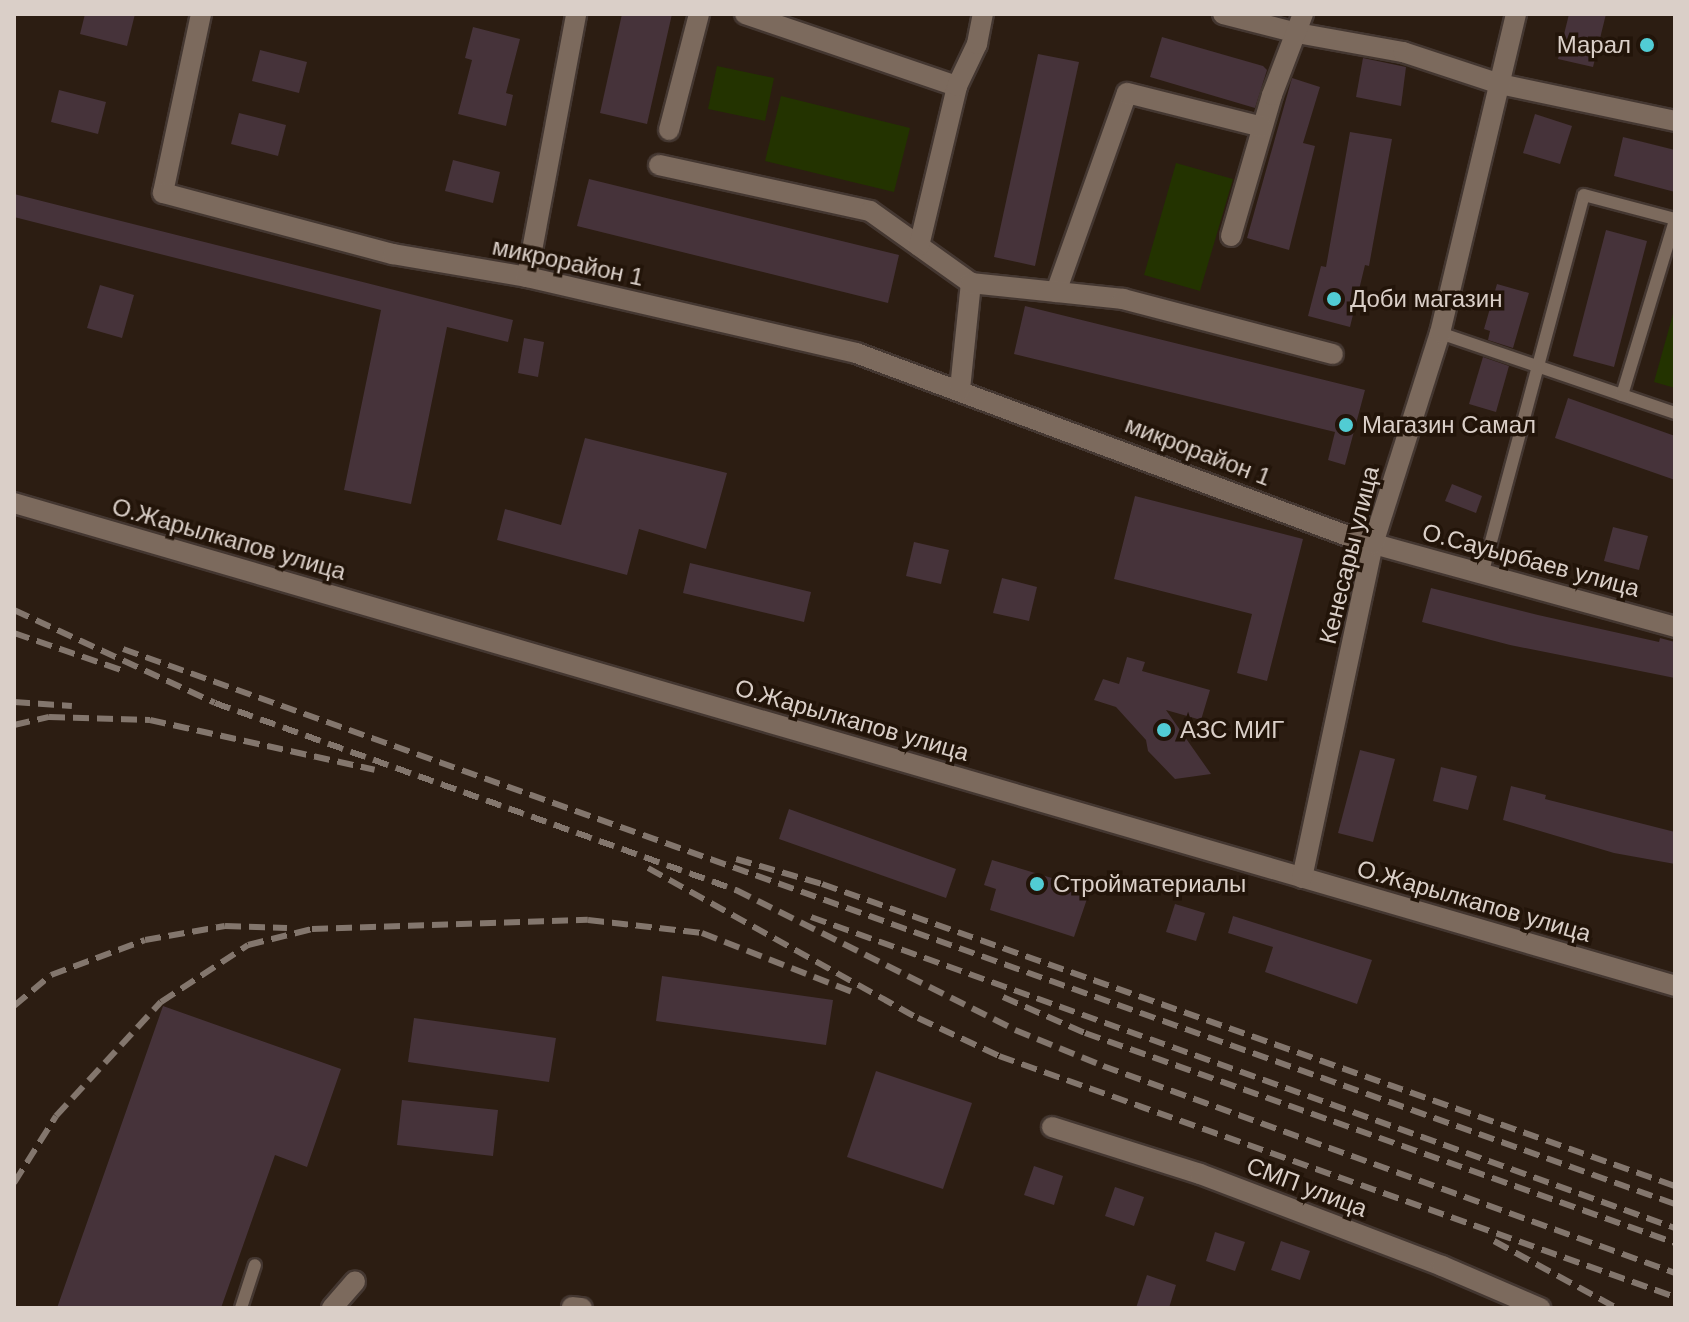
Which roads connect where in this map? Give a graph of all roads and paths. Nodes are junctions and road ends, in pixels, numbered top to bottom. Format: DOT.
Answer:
graph roads {
  1 [pos="201,14"];
  2 [pos="576,14"];
  3 [pos="699,14"];
  4 [pos="745,14"];
  5 [pos="983,14"];
  6 [pos="1223,14"];
  7 [pos="1516,14"];
  8 [pos="1300,23"];
  9 [pos="1500,84"];
  10 [pos="957,86"];
  11 [pos="1675,121"];
  12 [pos="1262,127"];
  13 [pos="669,130"];
  14 [pos="659,165"];
  15 [pos="1675,220"];
  16 [pos="1231,236"];
  17 [pos="919,246"];
  18 [pos="527,277"];
  19 [pos="971,283"];
  20 [pos="1056,292"];
  21 [pos="1440,333"];
  22 [pos="1333,354"];
  23 [pos="1538,366"];
  24 [pos="960,389"];
  25 [pos="1622,395"];
  26 [pos="1675,413"];
  27 [pos="14,503"];
  28 [pos="1373,544"];
  29 [pos="1482,575"];
  30 [pos="1675,627"];
  31 [pos="1302,878"];
  32 [pos="1675,986"];
  33 [pos="1052,1127"];
  34 [pos="255,1265"];
  35 [pos="355,1282"];
  36 [pos="572,1307"];
  37 [pos="241,1308"];
  38 [pos="332,1308"];
  39 [pos="582,1308"];
  40 [pos="1540,1308"];
  1 -- 18 [label="street, микрорайон 1"];
  2 -- 18 [label="street"];
  3 -- 13 [label="street"];
  4 -- 10 [label="street"];
  5 -- 10 [label="street"];
  6 -- 8 [label="street"];
  7 -- 9 [label="street, Кенесары улица"];
  8 -- 9 [label="street"];
  8 -- 12 [label="street"];
  9 -- 11 [label="street"];
  9 -- 21 [label="street, Кенесары улица"];
  10 -- 17 [label="street"];
  12 -- 16 [label="street"];
  12 -- 20 [label="street"];
  14 -- 17 [label="street"];
  15 -- 23 [label="lane"];
  15 -- 25 [label="lane"];
  17 -- 19 [label="street"];
  18 -- 24 [label="street, микрорайон 1"];
  19 -- 20 [label="street"];
  19 -- 24 [label="street"];
  20 -- 22 [label="street"];
  21 -- 23 [label="lane"];
  21 -- 28 [label="street, Кенесары улица"];
  23 -- 25 [label="lane"];
  23 -- 29 [label="lane"];
  24 -- 28 [label="street, микрорайон 1"];
  25 -- 26 [label="lane"];
  27 -- 31 [label="street, О.Жарылкапов улица"];
  28 -- 29 [label="street, О.Сауырбаев улица"];
  28 -- 31 [label="street, Кенесары улица"];
  29 -- 30 [label="street, О.Сауырбаев улица"];
  31 -- 32 [label="street, О.Жарылкапов улица"];
  33 -- 40 [label="street, СМП улица"];
  34 -- 37 [label="lane"];
  35 -- 38 [label="street"];
  36 -- 39 [label="street"];
}
